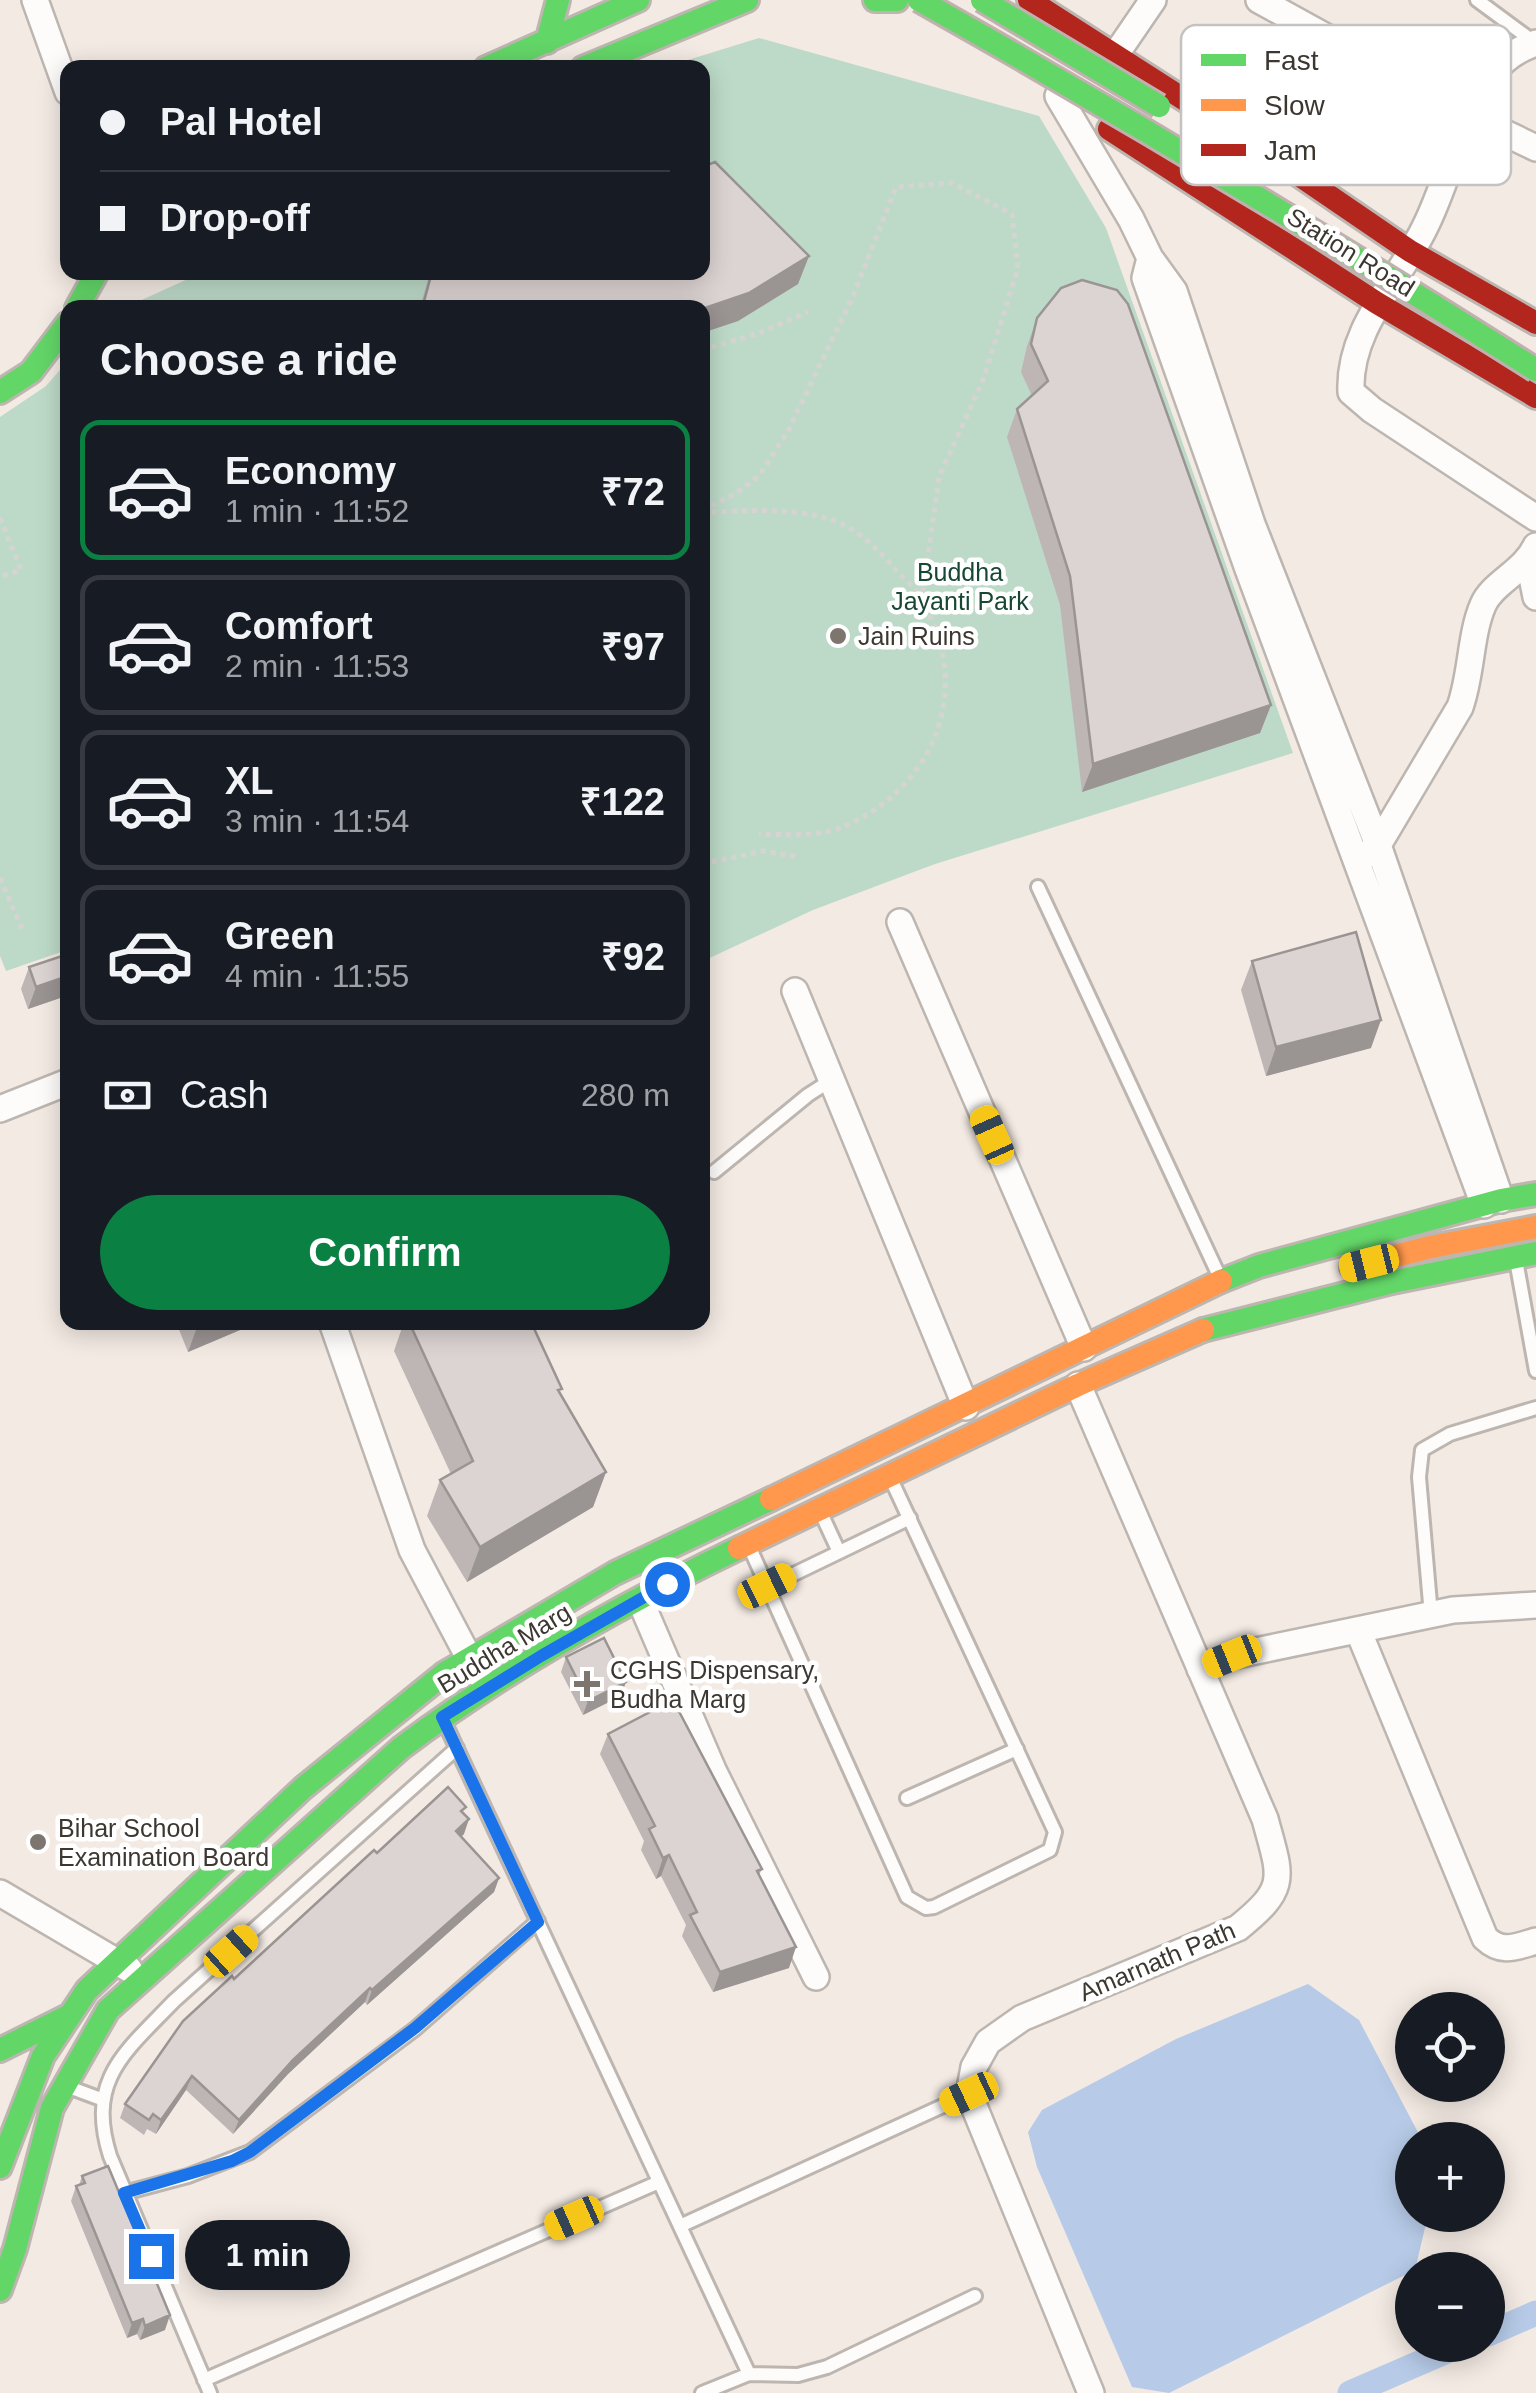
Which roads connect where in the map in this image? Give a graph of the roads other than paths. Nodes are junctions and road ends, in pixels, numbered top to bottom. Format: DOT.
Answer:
graph roads {
  1 [pos="34,0"];
  2 [pos="558,0"];
  3 [pos="638,0"];
  4 [pos="747,0"];
  5 [pos="874,0"];
  6 [pos="896,0"];
  7 [pos="919,0"];
  8 [pos="952,0"];
  9 [pos="982,0"];
  10 [pos="1030,0"];
  11 [pos="1153,0"];
  12 [pos="1259,0"];
  13 [pos="1477,0"];
  14 [pos="1304,25"];
  15 [pos="547,42"];
  16 [pos="1536,43"];
  17 [pos="1511,55"];
  18 [pos="1114,56"];
  19 [pos="505,60"];
  20 [pos="602,60"];
  21 [pos="60,70"];
  22 [pos="1058,96"];
  23 [pos="1181,98"];
  24 [pos="1181,120"];
  25 [pos="1511,136"];
  26 [pos="1536,148"];
  27 [pos="1181,151"];
  28 [pos="1181,176"];
  29 [pos="1195,185"];
  30 [pos="1238,185"];
  31 [pos="1286,185"];
  32 [pos="1313,185"];
  33 [pos="1442,185"];
  34 [pos="1410,251"];
  35 [pos="1377,303"];
  36 [pos="1536,323"];
  37 [pos="60,335"];
  38 [pos="1536,346"];
  39 [pos="1536,370"];
  40 [pos="0,392"];
  41 [pos="1536,397"];
  42 [pos="1536,518"];
  43 [pos="1532,554"];
  44 [pos="1536,597"];
  45 [pos="1293,660"];
  46 [pos="1378,845"];
  47 [pos="1358,864"];
  48 [pos="1038,887"];
  49 [pos="900,922"];
  50 [pos="795,991"];
  51 [pos="833,1079"];
  52 [pos="60,1085"];
  53 [pos="0,1109"];
  54 [pos="714,1172"];
  55 [pos="1536,1194"];
  56 [pos="1493,1202"];
  57 [pos="1536,1228"];
  58 [pos="1526,1254"];
  59 [pos="1325,1274"];
  60 [pos="1220,1290"];
  61 [pos="1261,1290"];
  62 [pos="1211,1326"];
  63 [pos="335,1330"];
  64 [pos="1084,1348"];
  65 [pos="1536,1370"];
  66 [pos="1078,1385"];
  67 [pos="966,1407"];
  68 [pos="1536,1408"];
  69 [pos="889,1474"];
  70 [pos="819,1508"];
  71 [pos="910,1518"];
  72 [pos="747,1543"];
  73 [pos="839,1552"];
  74 [pos="767,1586"];
  75 [pos="640,1600"];
  76 [pos="1536,1605"];
  77 [pos="1430,1615"];
  78 [pos="1358,1630"];
  79 [pos="469,1658"];
  80 [pos="1200,1669"];
  81 [pos="486,1689"];
  82 [pos="442,1717"];
  83 [pos="457,1748"];
  84 [pos="1017,1749"];
  85 [pos="906,1798"];
  86 [pos="0,1893"];
  87 [pos="538,1922"];
  88 [pos="1536,1942"];
  89 [pos="117,1962"];
  90 [pos="142,1976"];
  91 [pos="816,1977"];
  92 [pos="66,2016"];
  93 [pos="0,2050"];
  94 [pos="64,2085"];
  95 [pos="969,2094"];
  96 [pos="101,2099"];
  97 [pos="0,2167"];
  98 [pos="659,2182"];
  99 [pos="124,2193"];
  100 [pos="680,2226"];
  101 [pos="0,2290"];
  102 [pos="975,2296"];
  103 [pos="749,2374"];
  104 [pos="207,2387"];
  105 [pos="702,2393"];
  106 [pos="1091,2393"];
  1 -- 21 [label="street"];
  2 -- 15 [label="main road"];
  3 -- 15 [label="main road"];
  4 -- 20 [label="main road"];
  5 -- 6 [label="main road"];
  7 -- 27 [label="main road, bridge"];
  8 -- 22 [label="main road, Station Road"];
  9 -- 24 [label="main road, bridge"];
  10 -- 18 [label="main road"];
  11 -- 18 [label="street"];
  12 -- 14 [label="street"];
  13 -- 16 [label="lane"];
  15 -- 19 [label="main road"];
  16 -- 17 [label="street"];
  18 -- 23 [label="main road"];
  22 -- 28 [label="main road, Station Road"];
  22 -- 45 [label="street"];
  25 -- 26 [label="street"];
  29 -- 35 [label="main road, Station Road"];
  30 -- 39 [label="main road, bridge"];
  31 -- 38 [label="main road, bridge"];
  32 -- 34 [label="main road"];
  33 -- 34 [label="street"];
  34 -- 35 [label="street"];
  34 -- 36 [label="main road"];
  35 -- 41 [label="main road, Station Road"];
  35 -- 42 [label="street"];
  37 -- 40 [label="main road"];
  43 -- 44 [label="street"];
  43 -- 46 [label="street"];
  45 -- 46 [label="street"];
  45 -- 47 [label="street"];
  46 -- 47 [label="street"];
  46 -- 56 [label="street"];
  47 -- 56 [label="street"];
  48 -- 60 [label="lane"];
  49 -- 64 [label="street"];
  50 -- 51 [label="street"];
  51 -- 54 [label="lane"];
  51 -- 67 [label="street"];
  52 -- 53 [label="street"];
  55 -- 56 [label="main road"];
  56 -- 60 [label="main road"];
  57 -- 59 [label="main road"];
  58 -- 62 [label="main road, Buddha Marg"];
  58 -- 65 [label="lane"];
  60 -- 61 [label="main road"];
  60 -- 62 [label="main road"];
  60 -- 64 [label="main road, Buddha Marg"];
  62 -- 66 [label="main road, Buddha Marg"];
  63 -- 79 [label="street"];
  64 -- 67 [label="main road, Buddha Marg"];
  66 -- 69 [label="main road, Buddha Marg"];
  66 -- 80 [label="street, Amarnath Path"];
  67 -- 79 [label="main road, Buddha Marg"];
  68 -- 77 [label="lane"];
  69 -- 70 [label="main road, Buddha Marg"];
  69 -- 71 [label="lane"];
  70 -- 72 [label="main road, Buddha Marg"];
  70 -- 73 [label="lane"];
  71 -- 73 [label="lane"];
  71 -- 84 [label="lane"];
  72 -- 74 [label="lane"];
  72 -- 75 [label="main road, Buddha Marg"];
  73 -- 74 [label="lane"];
  74 -- 84 [label="lane"];
  75 -- 81 [label="main road, Buddha Marg"];
  75 -- 91 [label="street"];
  76 -- 77 [label="street"];
  77 -- 78 [label="street"];
  78 -- 80 [label="street"];
  78 -- 88 [label="street"];
  79 -- 81 [label="street"];
  79 -- 89 [label="main road, Buddha Marg"];
  80 -- 95 [label="street, Amarnath Path"];
  81 -- 82 [label="main road, Buddha Marg"];
  82 -- 83 [label="lane"];
  82 -- 90 [label="main road, Buddha Marg"];
  83 -- 87 [label="lane"];
  83 -- 96 [label="lane"];
  84 -- 85 [label="lane"];
  86 -- 89 [label="street"];
  87 -- 98 [label="lane"];
  87 -- 99 [label="lane"];
  89 -- 90 [label="street"];
  89 -- 92 [label="main road, Buddha Marg"];
  90 -- 94 [label="main road, Buddha Marg"];
  92 -- 93 [label="main road"];
  92 -- 97 [label="main road, Buddha Marg"];
  94 -- 96 [label="lane"];
  94 -- 101 [label="main road, Buddha Marg"];
  95 -- 100 [label="lane"];
  95 -- 106 [label="street"];
  96 -- 99 [label="lane"];
  98 -- 100 [label="lane"];
  98 -- 104 [label="lane"];
  99 -- 104 [label="lane"];
  100 -- 103 [label="lane"];
  102 -- 103 [label="lane"];
  103 -- 105 [label="lane"];
}
